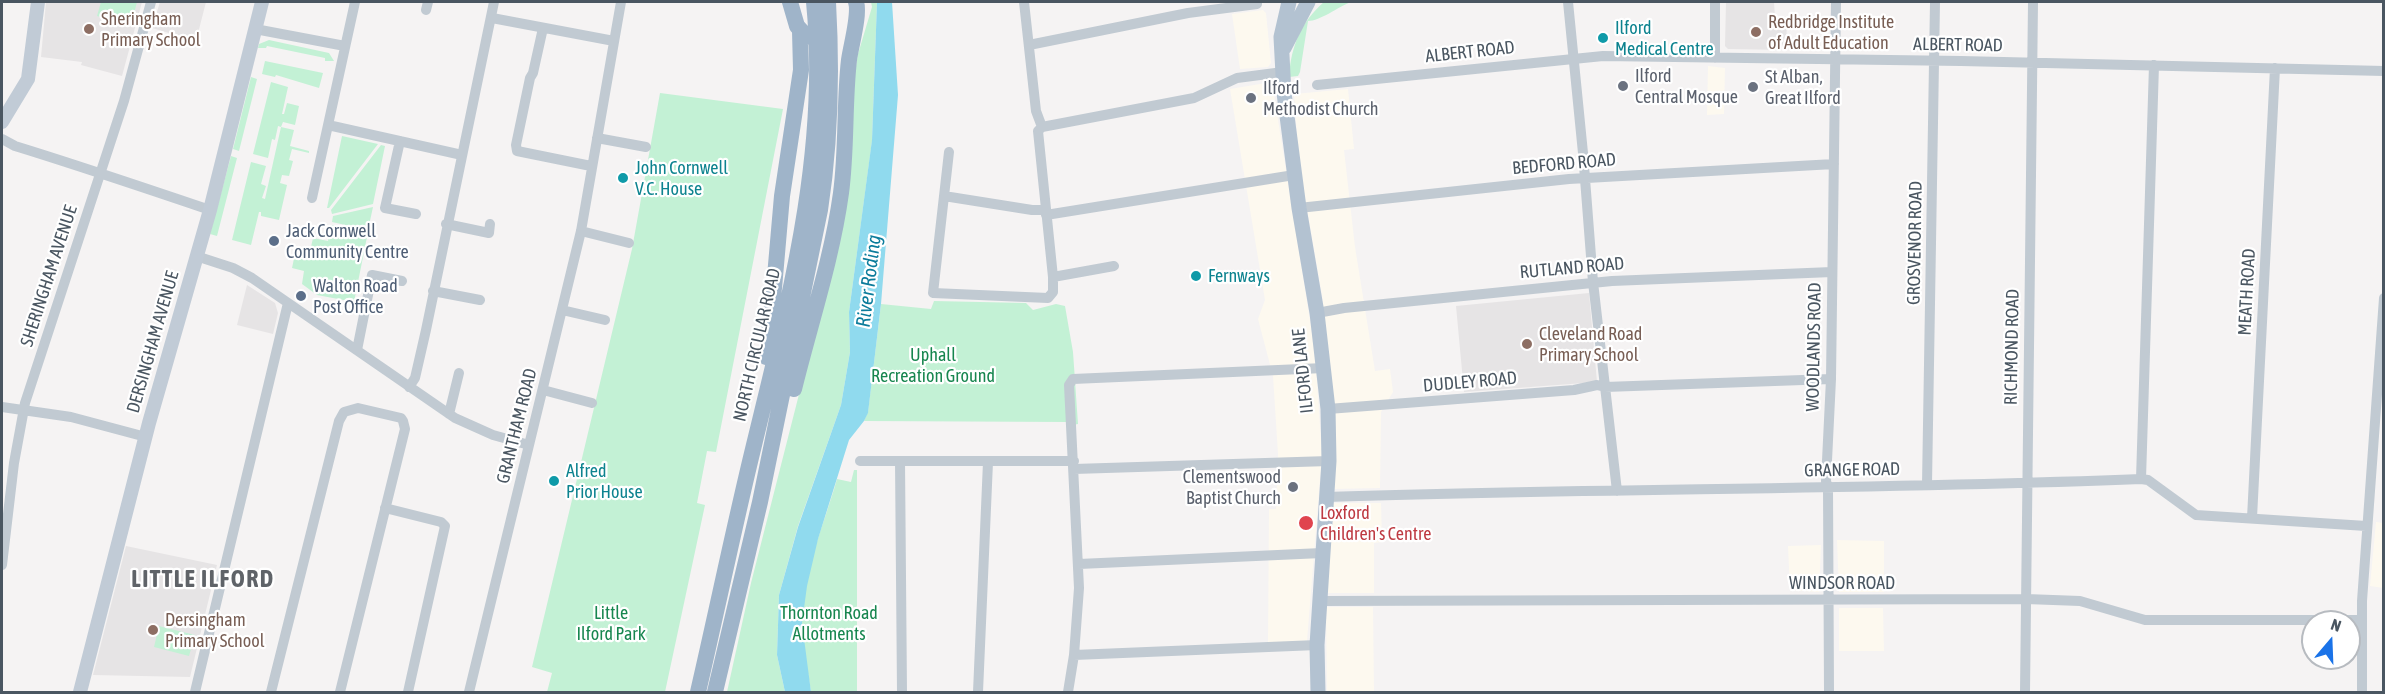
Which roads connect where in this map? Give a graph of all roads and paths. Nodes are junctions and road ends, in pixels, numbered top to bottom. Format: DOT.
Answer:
graph roads {
  1 [pos="38,2"];
  2 [pos="151,2"];
  3 [pos="262,2"];
  4 [pos="355,2"];
  5 [pos="494,2"];
  6 [pos="621,2"];
  7 [pos="790,2"];
  8 [pos="814,2"];
  9 [pos="828,2"];
  10 [pos="856,2"];
  11 [pos="1024,2"];
  12 [pos="1289,2"];
  13 [pos="1308,2"];
  14 [pos="1568,2"];
  15 [pos="1715,2"];
  16 [pos="1836,2"];
  17 [pos="1935,2"];
  18 [pos="2033,2"];
  19 [pos="1257,4"];
  20 [pos="492,18"];
  21 [pos="543,28"];
  22 [pos="255,29"];
  23 [pos="800,31"];
  24 [pos="853,31"];
  25 [pos="614,41"];
  26 [pos="1029,45"];
  27 [pos="345,46"];
  28 [pos="1284,48"];
  29 [pos="1574,58"];
  30 [pos="1715,58"];
  31 [pos="1836,60"];
  32 [pos="1934,61"];
  33 [pos="2033,63"];
  34 [pos="2154,65"];
  35 [pos="2275,68"];
  36 [pos="2384,71"];
  37 [pos="1283,72"];
  38 [pos="1317,85"];
  39 [pos="2,122"];
  40 [pos="328,125"];
  41 [pos="1042,127"];
  42 [pos="597,138"];
  43 [pos="2,139"];
  44 [pos="400,141"];
  45 [pos="646,147"];
  46 [pos="949,152"];
  47 [pos="462,155"];
  48 [pos="1834,164"];
  49 [pos="591,166"];
  50 [pos="101,172"];
  51 [pos="1294,175"];
  52 [pos="1585,177"];
  53 [pos="944,196"];
  54 [pos="312,198"];
  55 [pos="1299,208"];
  56 [pos="210,210"];
  57 [pos="1046,212"];
  58 [pos="416,214"];
  59 [pos="446,224"];
  60 [pos="490,224"];
  61 [pos="581,231"];
  62 [pos="629,243"];
  63 [pos="196,256"];
  64 [pos="802,262"];
  65 [pos="1114,266"];
  66 [pos="1832,272"];
  67 [pos="1053,277"];
  68 [pos="402,281"];
  69 [pos="1593,282"];
  70 [pos="433,291"];
  71 [pos="2384,298"];
  72 [pos="480,300"];
  73 [pos="288,303"];
  74 [pos="562,310"];
  75 [pos="1317,313"];
  76 [pos="605,320"];
  77 [pos="357,350"];
  78 [pos="1324,368"];
  79 [pos="459,373"];
  80 [pos="1831,379"];
  81 [pos="409,387"];
  82 [pos="1605,387"];
  83 [pos="543,390"];
  84 [pos="592,403"];
  85 [pos="2,407"];
  86 [pos="1328,409"];
  87 [pos="23,410"];
  88 [pos="448,414"];
  89 [pos="146,436"];
  90 [pos="530,445"];
  91 [pos="753,448"];
  92 [pos="860,461"];
  93 [pos="900,461"];
  94 [pos="1329,461"];
  95 [pos="988,462"];
  96 [pos="1074,465"];
  97 [pos="2141,479"];
  98 [pos="2026,484"];
  99 [pos="1927,485"];
  100 [pos="1828,488"];
  101 [pos="1617,491"];
  102 [pos="1326,497"];
  103 [pos="760,502"];
  104 [pos="385,508"];
  105 [pos="2252,518"];
  106 [pos="2366,526"];
  107 [pos="1322,553"];
  108 [pos="1079,564"];
  109 [pos="2,565"];
  110 [pos="2026,599"];
  111 [pos="1829,600"];
  112 [pos="1320,601"];
  113 [pos="2362,620"];
  114 [pos="1317,645"];
  115 [pos="1074,655"];
  116 [pos="80,693"];
  117 [pos="195,693"];
  118 [pos="271,693"];
  119 [pos="340,693"];
  120 [pos="408,693"];
  121 [pos="469,693"];
  122 [pos="698,693"];
  123 [pos="715,693"];
  124 [pos="902,693"];
  125 [pos="978,693"];
  126 [pos="1068,693"];
  127 [pos="1318,693"];
  128 [pos="1829,693"];
  129 [pos="2025,693"];
  130 [pos="2362,693"];
  1 -- 39 [label="main road"];
  2 -- 50 [label="street, SHERINGHAM AVENUE"];
  3 -- 22 [label="main road, DERSINGHAM AVENUE"];
  4 -- 27 [label="street"];
  5 -- 20 [label="street"];
  6 -- 25 [label="street, GRANTHAM ROAD"];
  7 -- 23 [label="highway"];
  8 -- 64 [label="highway, NORTH CIRCULAR ROAD"];
  9 -- 64 [label="highway, NORTH CIRCULAR ROAD"];
  10 -- 24 [label="highway"];
  11 -- 26 [label="street"];
  12 -- 28 [label="main road, ILFORD LANE"];
  13 -- 28 [label="main road, ILFORD LANE"];
  14 -- 29 [label="street"];
  15 -- 30 [label="street"];
  16 -- 31 [label="street, WOODLANDS ROAD"];
  17 -- 32 [label="street, GROSVENOR ROAD"];
  18 -- 33 [label="street, RICHMOND ROAD"];
  19 -- 26 [label="street"];
  20 -- 21 [label="street"];
  20 -- 47 [label="street"];
  21 -- 25 [label="street"];
  21 -- 49 [label="street"];
  22 -- 27 [label="street"];
  22 -- 56 [label="main road, DERSINGHAM AVENUE"];
  23 -- 24 [label="highway"];
  23 -- 91 [label="highway"];
  24 -- 103 [label="highway"];
  25 -- 42 [label="street, GRANTHAM ROAD"];
  26 -- 41 [label="street"];
  27 -- 40 [label="street"];
  28 -- 37 [label="main road, ILFORD LANE"];
  29 -- 30 [label="street, ALBERT ROAD"];
  29 -- 38 [label="street, ALBERT ROAD"];
  29 -- 52 [label="street"];
  30 -- 31 [label="street, ALBERT ROAD"];
  31 -- 32 [label="street, ALBERT ROAD"];
  31 -- 48 [label="street, WOODLANDS ROAD"];
  32 -- 33 [label="street, ALBERT ROAD"];
  32 -- 99 [label="street, GROSVENOR ROAD"];
  33 -- 34 [label="street, ALBERT ROAD"];
  33 -- 98 [label="street, RICHMOND ROAD"];
  34 -- 35 [label="street, ALBERT ROAD"];
  34 -- 97 [label="street"];
  35 -- 36 [label="street, ALBERT ROAD"];
  35 -- 105 [label="street, MEATH ROAD"];
  37 -- 41 [label="street"];
  37 -- 51 [label="main road, ILFORD LANE"];
  40 -- 44 [label="street"];
  40 -- 54 [label="street"];
  41 -- 57 [label="street"];
  42 -- 45 [label="street"];
  42 -- 49 [label="street, GRANTHAM ROAD"];
  43 -- 50 [label="street"];
  44 -- 47 [label="street"];
  44 -- 58 [label="street"];
  46 -- 53 [label="street"];
  47 -- 59 [label="street"];
  48 -- 52 [label="street, BEDFORD ROAD"];
  48 -- 66 [label="street, WOODLANDS ROAD"];
  49 -- 61 [label="street, GRANTHAM ROAD"];
  50 -- 56 [label="street"];
  50 -- 87 [label="street, SHERINGHAM AVENUE"];
  51 -- 55 [label="main road, ILFORD LANE"];
  51 -- 57 [label="street"];
  52 -- 55 [label="street, BEDFORD ROAD"];
  52 -- 69 [label="street"];
  53 -- 57 [label="street"];
  53 -- 67 [label="street"];
  55 -- 75 [label="main road, ILFORD LANE"];
  56 -- 63 [label="main road, DERSINGHAM AVENUE"];
  57 -- 67 [label="street"];
  59 -- 60 [label="street"];
  59 -- 70 [label="street"];
  61 -- 62 [label="street"];
  61 -- 74 [label="street, GRANTHAM ROAD"];
  63 -- 73 [label="street"];
  63 -- 89 [label="main road, DERSINGHAM AVENUE"];
  64 -- 91 [label="highway, NORTH CIRCULAR ROAD"];
  64 -- 103 [label="highway, NORTH CIRCULAR ROAD"];
  65 -- 67 [label="street"];
  66 -- 69 [label="street, RUTLAND ROAD"];
  66 -- 80 [label="street, WOODLANDS ROAD"];
  68 -- 77 [label="street"];
  69 -- 75 [label="street, RUTLAND ROAD"];
  69 -- 82 [label="street"];
  70 -- 72 [label="street"];
  70 -- 81 [label="street"];
  71 -- 106 [label="street"];
  73 -- 77 [label="street"];
  73 -- 117 [label="street"];
  74 -- 76 [label="street"];
  74 -- 83 [label="street, GRANTHAM ROAD"];
  75 -- 78 [label="main road, ILFORD LANE"];
  77 -- 81 [label="street"];
  78 -- 86 [label="main road, ILFORD LANE"];
  78 -- 96 [label="street"];
  79 -- 88 [label="street"];
  80 -- 82 [label="street, DUDLEY ROAD"];
  80 -- 100 [label="street, WOODLANDS ROAD"];
  81 -- 88 [label="street"];
  82 -- 86 [label="street, DUDLEY ROAD"];
  82 -- 101 [label="street"];
  83 -- 84 [label="street"];
  83 -- 90 [label="street, GRANTHAM ROAD"];
  85 -- 87 [label="street"];
  86 -- 94 [label="main road, ILFORD LANE"];
  87 -- 89 [label="street"];
  87 -- 109 [label="street, SHERINGHAM AVENUE"];
  88 -- 90 [label="street"];
  89 -- 116 [label="main road, DERSINGHAM AVENUE"];
  90 -- 121 [label="street, GRANTHAM ROAD"];
  91 -- 122 [label="highway, NORTH CIRCULAR ROAD"];
  92 -- 93 [label="street"];
  93 -- 95 [label="street"];
  93 -- 124 [label="street"];
  94 -- 96 [label="street"];
  94 -- 102 [label="main road, ILFORD LANE"];
  95 -- 96 [label="street"];
  95 -- 125 [label="street"];
  96 -- 108 [label="street"];
  97 -- 98 [label="street, GRANGE ROAD"];
  97 -- 105 [label="street"];
  98 -- 99 [label="street, GRANGE ROAD"];
  98 -- 110 [label="street, RICHMOND ROAD"];
  99 -- 100 [label="street, GRANGE ROAD"];
  100 -- 101 [label="street, GRANGE ROAD"];
  100 -- 111 [label="street, WOODLANDS ROAD"];
  101 -- 102 [label="street, GRANGE ROAD"];
  102 -- 107 [label="main road, ILFORD LANE"];
  103 -- 123 [label="highway, NORTH CIRCULAR ROAD"];
  104 -- 118 [label="street"];
  104 -- 119 [label="street"];
  104 -- 120 [label="street"];
  105 -- 106 [label="street"];
  106 -- 113 [label="street"];
  107 -- 108 [label="street"];
  107 -- 112 [label="main road, ILFORD LANE"];
  108 -- 115 [label="street"];
  110 -- 111 [label="street, WINDSOR ROAD"];
  110 -- 113 [label="street, WINDSOR ROAD"];
  110 -- 129 [label="street, RICHMOND ROAD"];
  111 -- 112 [label="street, WINDSOR ROAD"];
  111 -- 128 [label="street, WOODLANDS ROAD"];
  112 -- 114 [label="main road, ILFORD LANE"];
  113 -- 130 [label="street"];
  114 -- 115 [label="street"];
  114 -- 127 [label="main road, ILFORD LANE"];
  115 -- 126 [label="street"];
}
